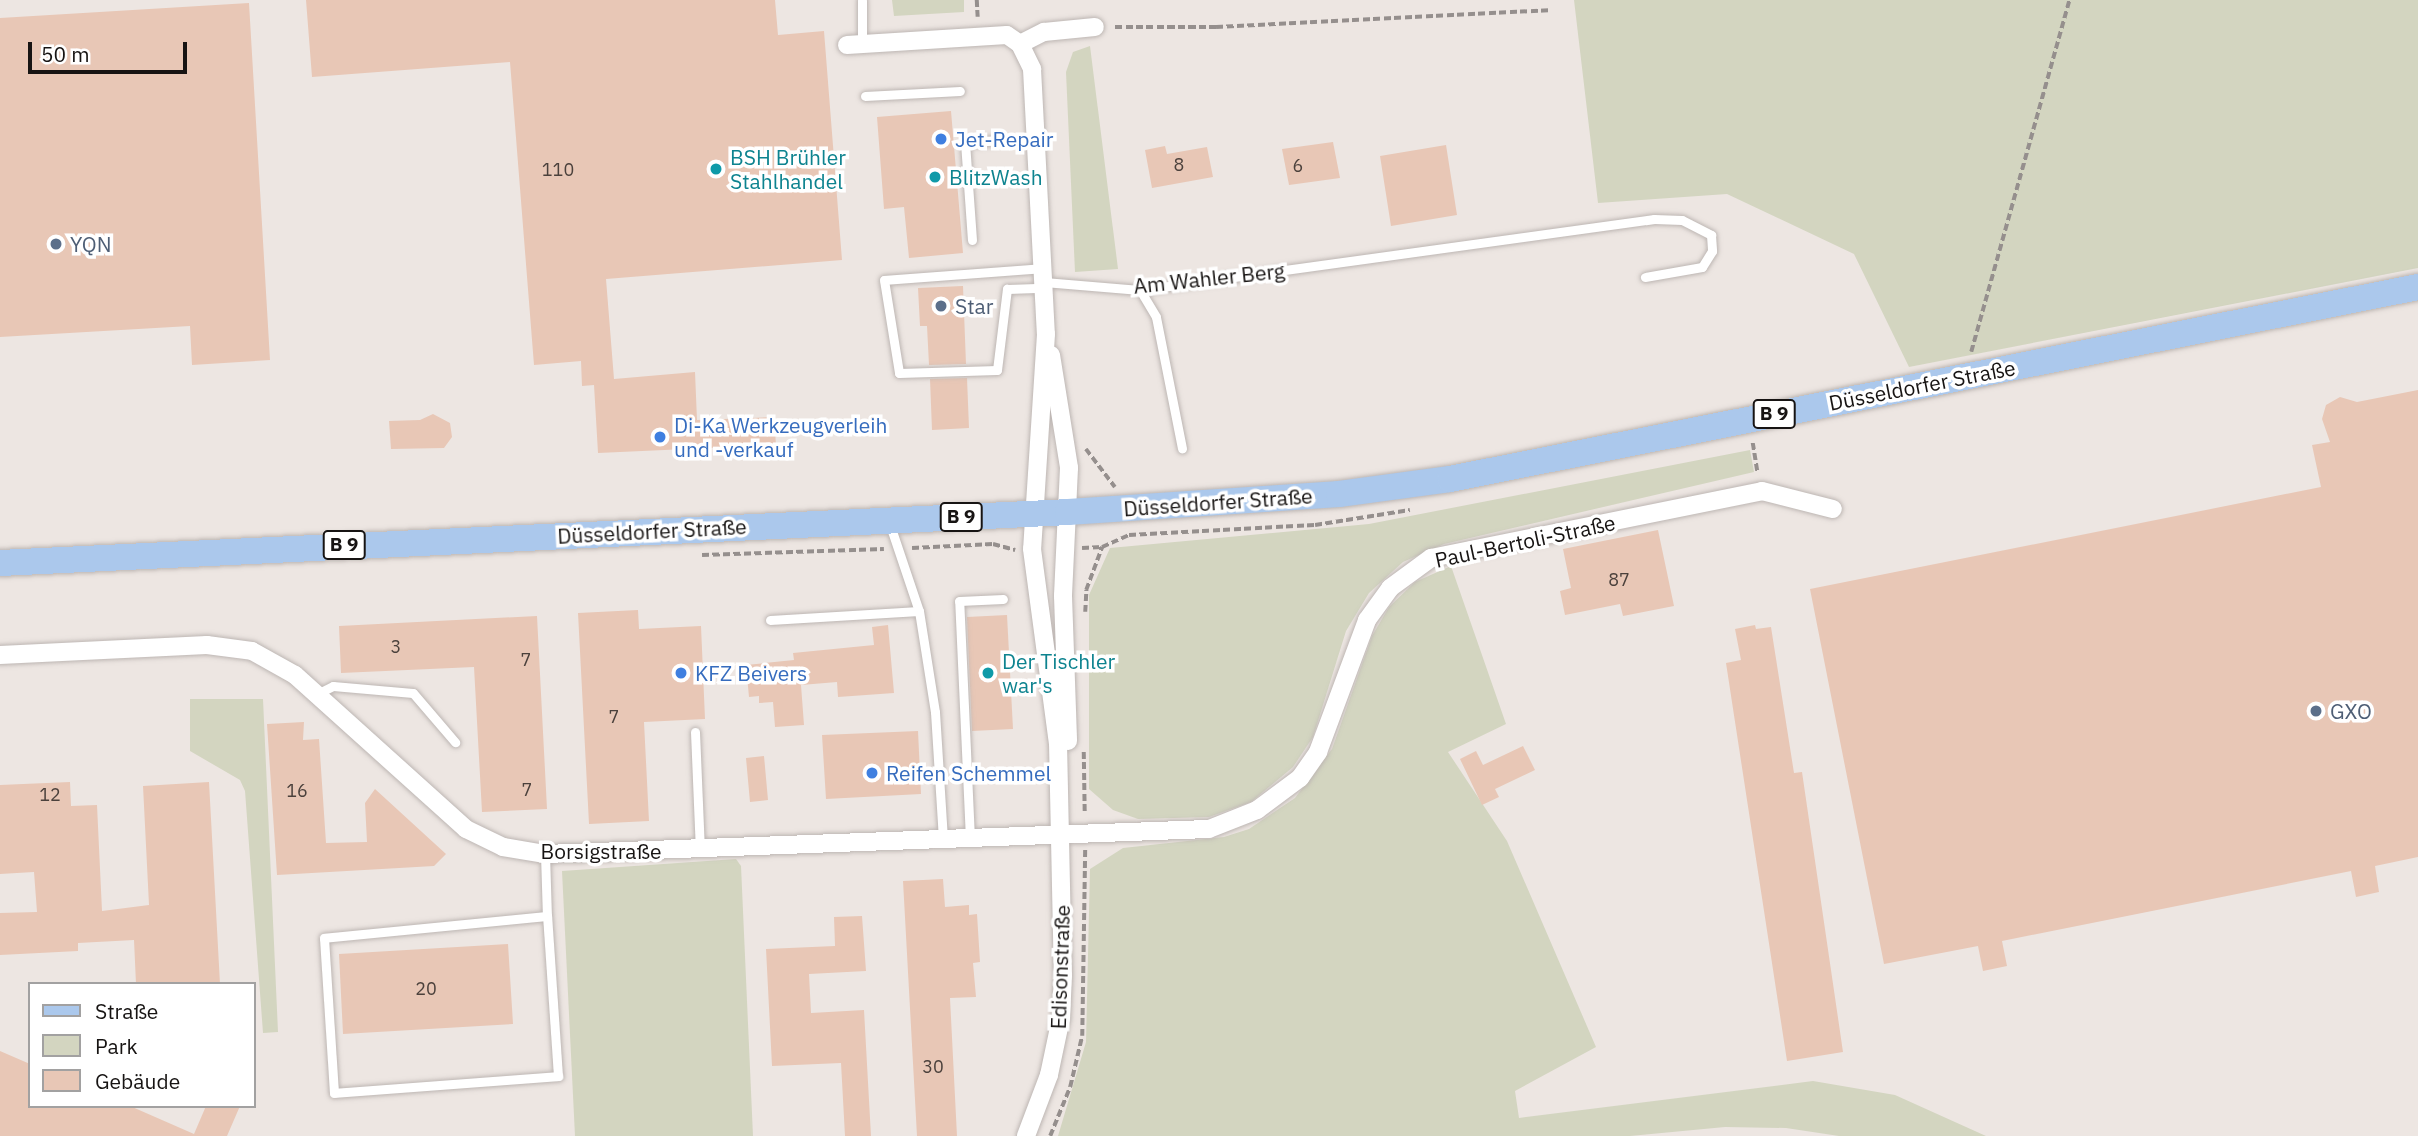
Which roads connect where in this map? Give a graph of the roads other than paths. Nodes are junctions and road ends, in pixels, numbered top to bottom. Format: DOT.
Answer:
graph roads {
  1 [pos="862,0"];
  2 [pos="1095,27"];
  3 [pos="1020,44"];
  4 [pos="855,45"];
  5 [pos="960,91"];
  6 [pos="865,96"];
  7 [pos="998,140"];
  8 [pos="972,240"];
  9 [pos="1645,277"];
  10 [pos="1044,279"];
  11 [pos="2418,287"];
  12 [pos="1140,290"];
  13 [pos="1046,334"];
  14 [pos="1182,448"];
  15 [pos="1833,509"];
  16 [pos="1068,512"];
  17 [pos="1034,513"];
  18 [pos="888,520"];
  19 [pos="0,563"];
  20 [pos="1003,599"];
  21 [pos="919,611"];
  22 [pos="770,620"];
  23 [pos="0,655"];
  24 [pos="315,695"];
  25 [pos="695,732"];
  26 [pos="455,742"];
  27 [pos="1062,836"];
  28 [pos="970,839"];
  29 [pos="943,840"];
  30 [pos="699,849"];
  31 [pos="545,854"];
  32 [pos="547,916"];
  33 [pos="1026,1136"];
  1 -- 4 [label="lane"];
  2 -- 3 [label="street"];
  3 -- 4 [label="street"];
  3 -- 10 [label="street"];
  5 -- 6 [label="lane"];
  7 -- 8 [label="lane"];
  9 -- 12 [label="lane, Am Wahler Berg"];
  10 -- 10 [label="lane"];
  10 -- 12 [label="lane, Am Wahler Berg"];
  10 -- 13 [label="street"];
  11 -- 16 [label="main road, Düsseldorfer Straße / B 9"];
  12 -- 14 [label="lane"];
  13 -- 16 [label="street"];
  13 -- 17 [label="street"];
  15 -- 27 [label="street, Paul-Bertoli-Straße"];
  16 -- 17 [label="main road, Düsseldorfer Straße / B 9"];
  16 -- 27 [label="street, Edisonstraße"];
  17 -- 18 [label="main road, Düsseldorfer Straße / B 9"];
  17 -- 27 [label="street, Edisonstraße"];
  18 -- 19 [label="main road, Düsseldorfer Straße / B 9"];
  18 -- 21 [label="lane"];
  20 -- 28 [label="lane"];
  21 -- 22 [label="lane"];
  21 -- 29 [label="lane"];
  23 -- 24 [label="street, Borsigstraße"];
  24 -- 26 [label="lane"];
  24 -- 31 [label="street, Borsigstraße"];
  25 -- 30 [label="lane"];
  27 -- 28 [label="street, Borsigstraße"];
  27 -- 33 [label="street, Edisonstraße"];
  28 -- 29 [label="street, Borsigstraße"];
  29 -- 30 [label="street, Borsigstraße"];
  30 -- 31 [label="street, Borsigstraße"];
  31 -- 32 [label="lane"];
  32 -- 32 [label="lane"];
}
